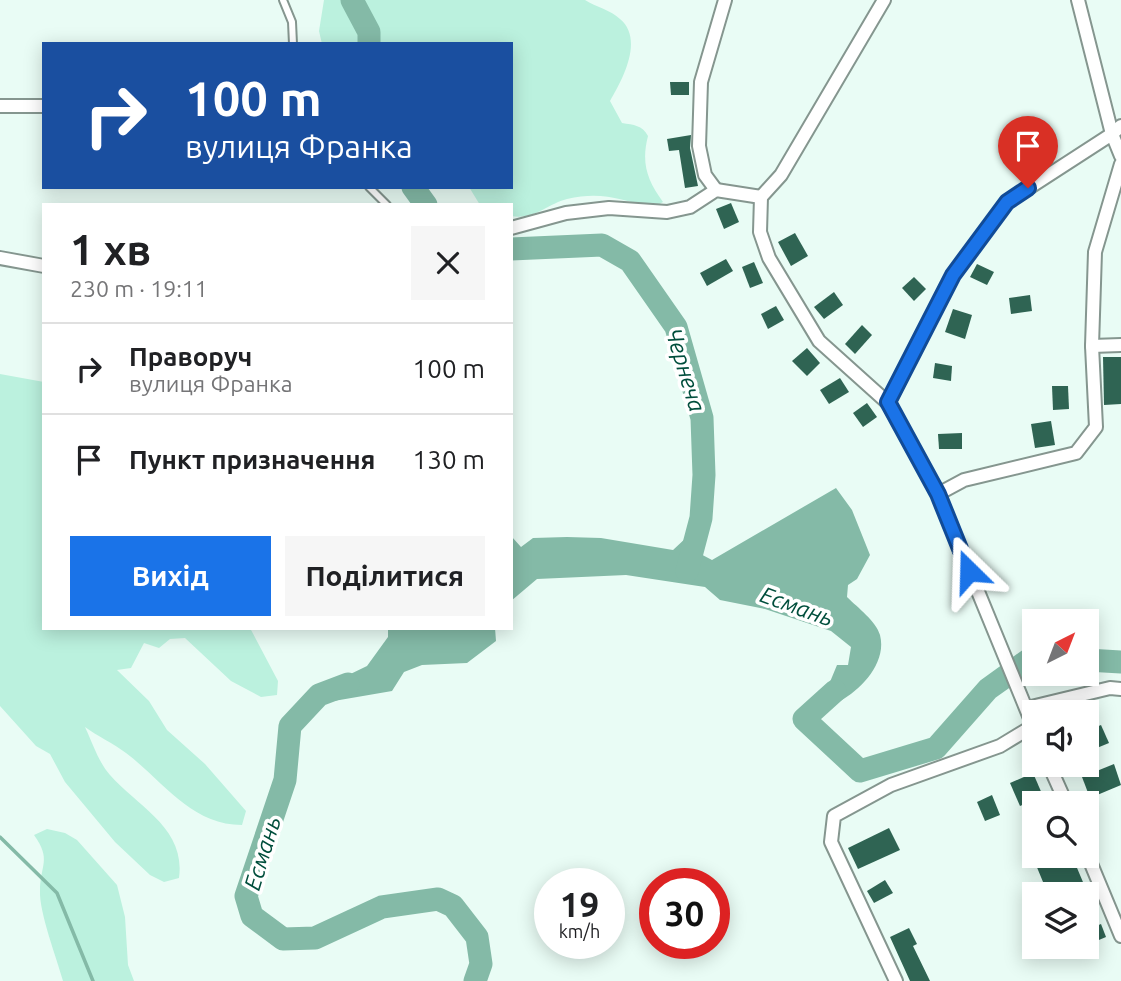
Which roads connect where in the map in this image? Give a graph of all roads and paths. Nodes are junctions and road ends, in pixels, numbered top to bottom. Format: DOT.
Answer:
graph roads {
  1 [pos="284,0"];
  2 [pos="725,0"];
  3 [pos="884,0"];
  4 [pos="1078,0"];
  5 [pos="293,42"];
  6 [pos="0,106"];
  7 [pos="42,106"];
  8 [pos="1116,130"];
  9 [pos="1121,156"];
  10 [pos="1121,164"];
  11 [pos="371,189"];
  12 [pos="716,190"];
  13 [pos="761,197"];
  14 [pos="385,203"];
  15 [pos="513,227"];
  16 [pos="0,258"];
  17 [pos="42,266"];
  18 [pos="1121,345"];
  19 [pos="1092,346"];
  20 [pos="888,402"];
  21 [pos="938,494"];
  22 [pos="1121,688"];
  23 [pos="1024,700"];
  24 [pos="1060,700"];
  25 [pos="1022,734"];
  26 [pos="1093,868"];
  27 [pos="1121,936"];
  28 [pos="896,981"];
  1 -- 5 [label="lane"];
  2 -- 12 [label="street"];
  3 -- 13 [label="street"];
  4 -- 8 [label="street"];
  6 -- 7 [label="street"];
  8 -- 9 [label="street"];
  8 -- 20 [label="street"];
  10 -- 19 [label="street"];
  11 -- 14 [label="lane"];
  12 -- 13 [label="street"];
  12 -- 15 [label="street"];
  13 -- 20 [label="street"];
  16 -- 17 [label="street"];
  18 -- 19 [label="street"];
  19 -- 21 [label="street"];
  20 -- 21 [label="street"];
  21 -- 23 [label="street"];
  22 -- 24 [label="street"];
  25 -- 28 [label="street"];
  26 -- 27 [label="street"];
}
